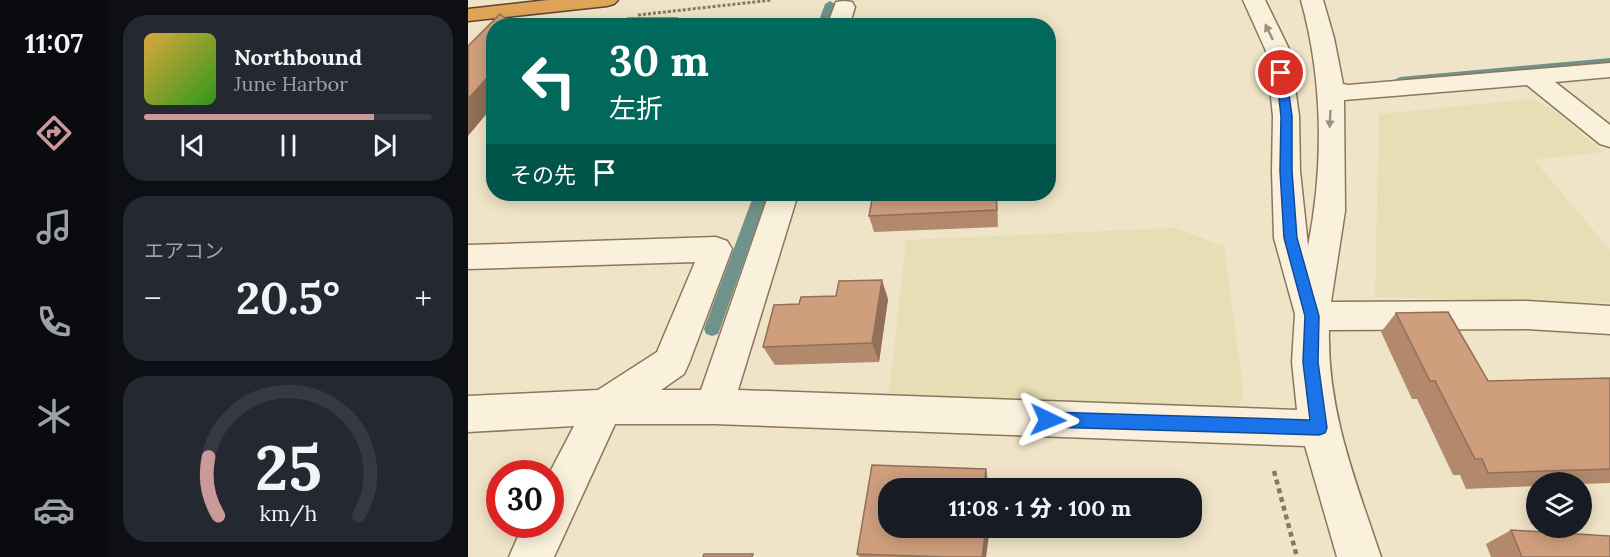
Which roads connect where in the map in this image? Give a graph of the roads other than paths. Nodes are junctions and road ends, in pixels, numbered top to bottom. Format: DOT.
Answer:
graph roads {
  1 [pos="607,0"];
  2 [pos="1254,0"];
  3 [pos="1312,0"];
  4 [pos="468,15"];
  5 [pos="1610,70"];
  6 [pos="1534,78"];
  7 [pos="1331,88"];
  8 [pos="1610,138"];
  9 [pos="782,201"];
  10 [pos="468,256"];
  11 [pos="1312,316"];
  12 [pos="1610,320"];
  13 [pos="604,407"];
  14 [pos="714,407"];
  15 [pos="468,414"];
  16 [pos="1319,428"];
  17 [pos="564,488"];
  18 [pos="540,538"];
  19 [pos="531,557"];
  20 [pos="1359,557"];
  1 -- 4 [label="highway"];
  11 -- 2 [label="street, one-way"];
  3 -- 7 [label="street"];
  5 -- 6 [label="street"];
  6 -- 7 [label="street"];
  6 -- 8 [label="street"];
  7 -- 11 [label="street, one-way"];
  9 -- 14 [label="street"];
  10 -- 13 [label="street"];
  11 -- 12 [label="street"];
  11 -- 16 [label="street"];
  13 -- 14 [label="street"];
  13 -- 15 [label="street"];
  13 -- 17 [label="street"];
  14 -- 16 [label="street"];
  16 -- 20 [label="street"];
  18 -- 19 [label="street"];
}
